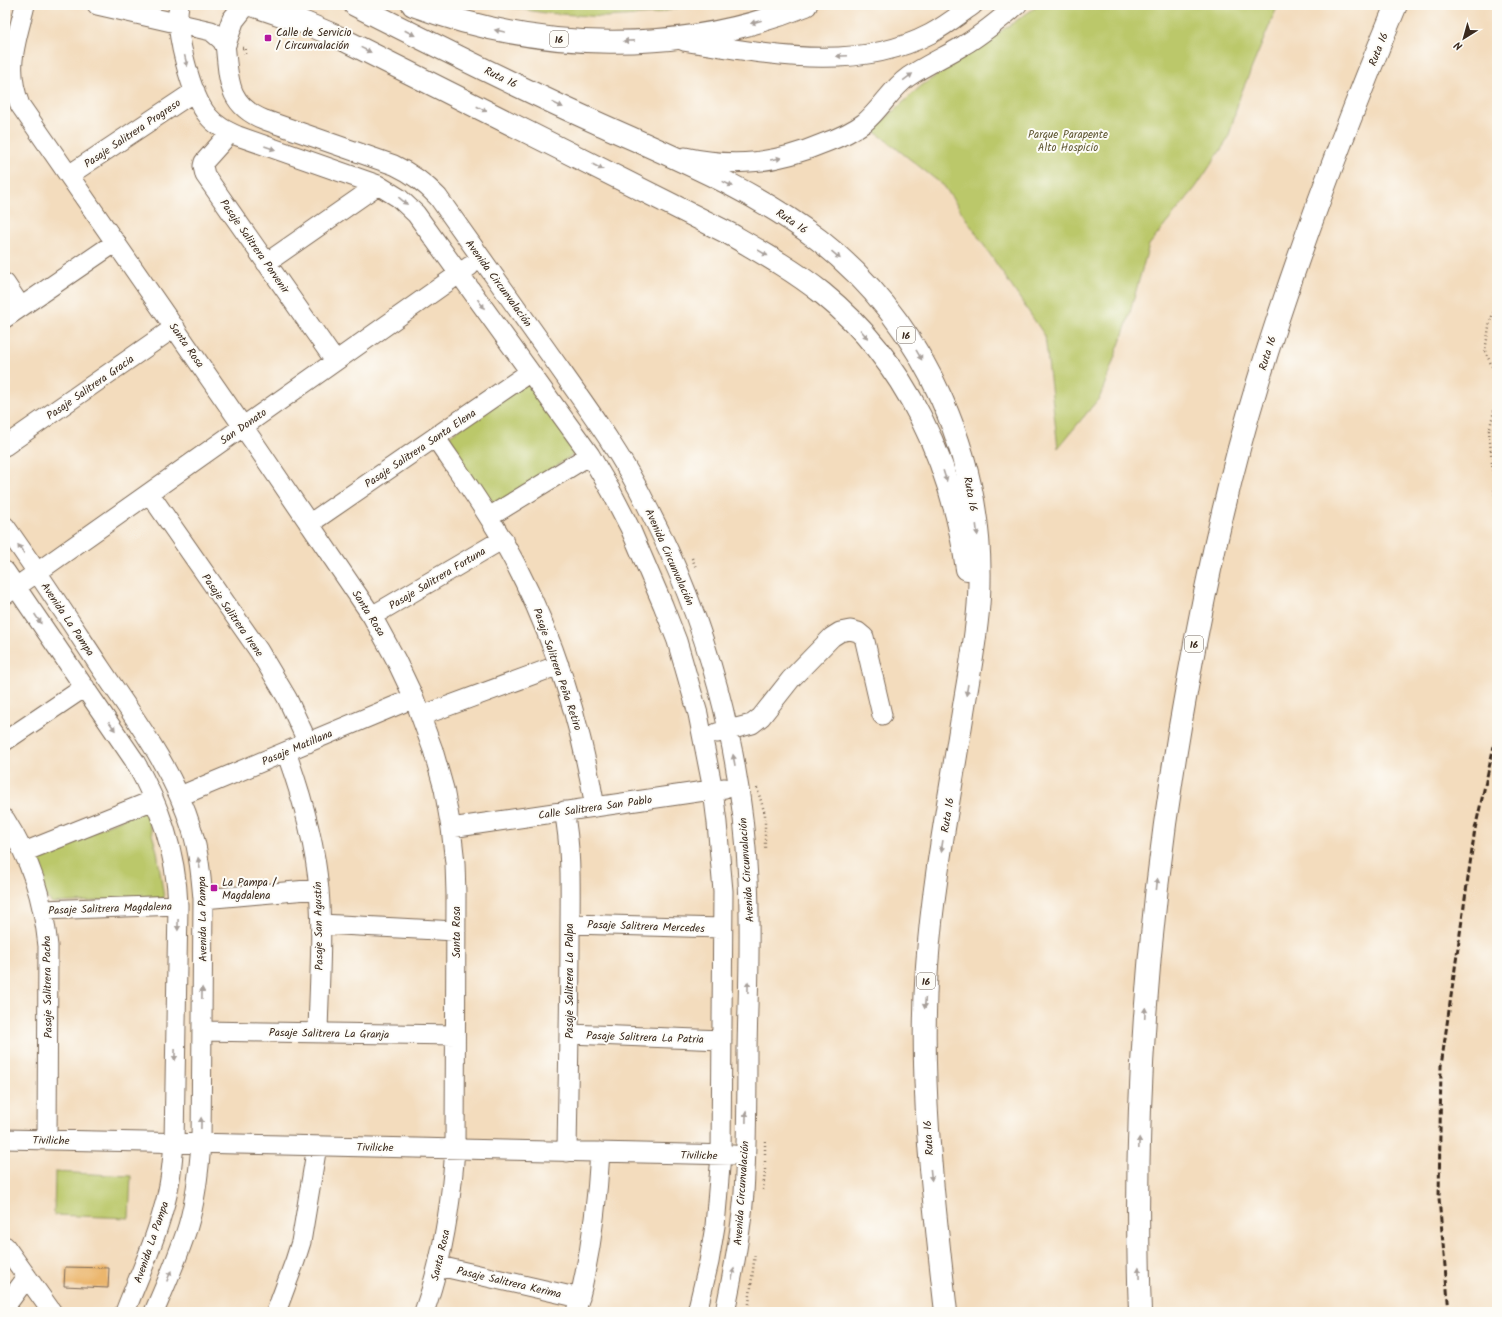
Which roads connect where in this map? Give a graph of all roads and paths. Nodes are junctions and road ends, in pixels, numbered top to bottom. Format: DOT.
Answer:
graph roads {
  1 [pos="25,5"];
  2 [pos="97,5"];
  3 [pos="244,5"];
  4 [pos="252,5"];
  5 [pos="355,5"];
  6 [pos="413,5"];
  7 [pos="806,5"];
  8 [pos="972,5"];
  9 [pos="1017,5"];
  10 [pos="1396,5"];
  11 [pos="179,14"];
  12 [pos="668,38"];
  13 [pos="225,44"];
  14 [pos="244,64"];
  15 [pos="195,91"];
  16 [pos="230,133"];
  17 [pos="642,144"];
  18 [pos="69,175"];
  19 [pos="378,185"];
  20 [pos="116,242"];
  21 [pos="481,258"];
  22 [pos="266,263"];
  23 [pos="459,273"];
  24 [pos="5,283"];
  25 [pos="1497,305"];
  26 [pos="21,307"];
  27 [pos="5,318"];
  28 [pos="175,327"];
  29 [pos="335,361"];
  30 [pos="530,372"];
  31 [pos="1497,377"];
  32 [pos="1497,399"];
  33 [pos="243,426"];
  34 [pos="435,438"];
  35 [pos="5,446"];
  36 [pos="590,455"];
  37 [pos="149,493"];
  38 [pos="1497,516"];
  39 [pos="490,517"];
  40 [pos="309,524"];
  41 [pos="5,526"];
  42 [pos="502,539"];
  43 [pos="691,556"];
  44 [pos="697,570"];
  45 [pos="5,571"];
  46 [pos="37,572"];
  47 [pos="10,591"];
  48 [pos="372,616"];
  49 [pos="973,652"];
  50 [pos="559,665"];
  51 [pos="85,687"];
  52 [pos="414,698"];
  53 [pos="882,715"];
  54 [pos="421,716"];
  55 [pos="728,730"];
  56 [pos="702,736"];
  57 [pos="5,741"];
  58 [pos="308,743"];
  59 [pos="286,752"];
  60 [pos="748,785"];
  61 [pos="713,790"];
  62 [pos="180,796"];
  63 [pos="154,800"];
  64 [pos="595,807"];
  65 [pos="564,811"];
  66 [pos="5,819"];
  67 [pos="451,828"];
  68 [pos="24,852"];
  69 [pos="765,853"];
  70 [pos="319,889"];
  71 [pos="203,899"];
  72 [pos="178,906"];
  73 [pos="43,910"];
  74 [pos="321,924"];
  75 [pos="570,924"];
  76 [pos="722,928"];
  77 [pos="456,931"];
  78 [pos="202,1030"];
  79 [pos="318,1032"];
  80 [pos="569,1034"];
  81 [pos="455,1035"];
  82 [pos="722,1040"];
  83 [pos="5,1139"];
  84 [pos="48,1140"];
  85 [pos="765,1140"];
  86 [pos="174,1143"];
  87 [pos="201,1143"];
  88 [pos="317,1146"];
  89 [pos="455,1149"];
  90 [pos="567,1152"];
  91 [pos="600,1152"];
  92 [pos="721,1155"];
  93 [pos="746,1156"];
  94 [pos="762,1195"];
  95 [pos="5,1246"];
  96 [pos="756,1250"];
  97 [pos="439,1266"];
  98 [pos="27,1277"];
  99 [pos="578,1305"];
  100 [pos="5,1307"];
  101 [pos="52,1312"];
  102 [pos="125,1312"];
  103 [pos="154,1312"];
  104 [pos="276,1312"];
  105 [pos="424,1312"];
  106 [pos="697,1312"];
  107 [pos="725,1312"];
  108 [pos="748,1312"];
  109 [pos="946,1312"];
  110 [pos="1140,1312"];
  1 -- 18 [label="street, Santa Rosa"];
  2 -- 11 [label="street"];
  3 -- 13 [label="highway"];
  4 -- 49 [label="highway, one-way"];
  5 -- 17 [label="highway, Ruta 16 / 16, one-way"];
  12 -- 6 [label="highway, 16, one-way"];
  7 -- 12 [label="highway, 16, one-way"];
  8 -- 12 [label="street, one-way"];
  17 -- 9 [label="street, one-way"];
  110 -- 10 [label="highway, Ruta 16 / 16, one-way"];
  11 -- 13 [label="street"];
  11 -- 15 [label="street, Avenida Circunvalación, one-way"];
  13 -- 14 [label="path"];
  13 -- 21 [label="street, Avenida Circunvalación"];
  15 -- 16 [label="street, Avenida Circunvalación"];
  15 -- 18 [label="street, Pasaje Salitrera Progreso"];
  16 -- 19 [label="street, Avenida Circunvalación, one-way"];
  16 -- 22 [label="street, Pasaje Salitrera Porvenir"];
  17 -- 49 [label="highway, Ruta 16 / 16, one-way"];
  18 -- 20 [label="street, Santa Rosa"];
  19 -- 22 [label="street"];
  19 -- 23 [label="street, Avenida Circunvalación, one-way"];
  20 -- 26 [label="street"];
  20 -- 28 [label="street, Santa Rosa"];
  21 -- 23 [label="street, San Donato"];
  21 -- 55 [label="street, Avenida Circunvalación"];
  22 -- 29 [label="street, Pasaje Salitrera Porvenir"];
  23 -- 29 [label="street, San Donato"];
  23 -- 30 [label="street, Avenida Circunvalación, one-way"];
  24 -- 26 [label="street"];
  25 -- 31 [label="path"];
  26 -- 27 [label="street"];
  28 -- 33 [label="street, Santa Rosa"];
  28 -- 35 [label="street, Pasaje Salitrera Gracia"];
  29 -- 33 [label="street, San Donato"];
  30 -- 34 [label="street, Pasaje Salitrera Santa Elena"];
  30 -- 36 [label="street, Avenida Circunvalación"];
  32 -- 38 [label="path"];
  33 -- 37 [label="street, San Donato"];
  33 -- 40 [label="street, Santa Rosa"];
  34 -- 39 [label="street, Pasaje Salitrera Peña Retiro"];
  34 -- 40 [label="street, Pasaje Salitrera Santa Elena"];
  36 -- 39 [label="street"];
  36 -- 56 [label="street, Avenida Circunvalación"];
  37 -- 46 [label="street, San Donato"];
  37 -- 58 [label="street, Pasaje Salitrera Irene"];
  39 -- 42 [label="street, Pasaje Salitrera Peña Retiro"];
  40 -- 48 [label="street, Santa Rosa"];
  46 -- 41 [label="street, Avenida La Pampa, one-way"];
  42 -- 48 [label="street, Pasaje Salitrera Fortuna"];
  42 -- 50 [label="street, Pasaje Salitrera Peña Retiro"];
  43 -- 44 [label="path"];
  45 -- 47 [label="street, Avenida La Pampa"];
  46 -- 47 [label="street, San Donato"];
  46 -- 62 [label="street, Avenida La Pampa"];
  47 -- 51 [label="street, Avenida La Pampa, one-way"];
  48 -- 52 [label="street, Santa Rosa"];
  49 -- 109 [label="highway, Ruta 16 / 16, one-way"];
  50 -- 54 [label="street"];
  50 -- 64 [label="street, Pasaje Salitrera Peña Retiro"];
  51 -- 57 [label="street"];
  51 -- 63 [label="street, Avenida La Pampa, one-way"];
  52 -- 54 [label="street, Santa Rosa"];
  52 -- 58 [label="street, Pasaje Matillana"];
  53 -- 55 [label="street"];
  54 -- 67 [label="street, Santa Rosa"];
  55 -- 56 [label="street"];
  60 -- 55 [label="street, Avenida Circunvalación, one-way"];
  56 -- 61 [label="street, Avenida Circunvalación"];
  58 -- 59 [label="street, Pasaje Matillana"];
  59 -- 62 [label="street, Pasaje Matillana"];
  59 -- 70 [label="street, Pasaje San Agustín"];
  60 -- 61 [label="street, Calle Salitrera San Pablo"];
  60 -- 69 [label="path"];
  93 -- 60 [label="street, Avenida Circunvalación, one-way"];
  61 -- 64 [label="street, Calle Salitrera San Pablo"];
  61 -- 76 [label="street, Avenida Circunvalación"];
  71 -- 62 [label="street, Avenida La Pampa, one-way"];
  63 -- 68 [label="street"];
  63 -- 72 [label="street, Avenida La Pampa"];
  64 -- 65 [label="street, Calle Salitrera San Pablo"];
  65 -- 67 [label="street, Calle Salitrera San Pablo"];
  65 -- 75 [label="street, Pasaje Salitrera La Palpa"];
  66 -- 68 [label="street, Pasaje Salitrera Pacha"];
  67 -- 77 [label="street, Santa Rosa"];
  68 -- 73 [label="street, Pasaje Salitrera Pacha"];
  70 -- 71 [label="street"];
  70 -- 74 [label="street, Pasaje San Agustín"];
  78 -- 71 [label="street, Avenida La Pampa, one-way"];
  72 -- 73 [label="street, Pasaje Salitrera Magdalena"];
  72 -- 86 [label="street, Avenida La Pampa, one-way"];
  73 -- 84 [label="street, Pasaje Salitrera Pacha"];
  74 -- 77 [label="street"];
  74 -- 79 [label="street, Pasaje San Agustín"];
  75 -- 76 [label="street, Pasaje Salitrera Mercedes"];
  75 -- 80 [label="street, Pasaje Salitrera La Palpa"];
  76 -- 82 [label="street, Avenida Circunvalación"];
  77 -- 81 [label="street, Santa Rosa"];
  78 -- 79 [label="street, Pasaje Salitrera La Granja"];
  87 -- 78 [label="street, Avenida La Pampa, one-way"];
  79 -- 81 [label="street, Pasaje Salitrera La Granja"];
  80 -- 82 [label="street, Pasaje Salitrera La Patria"];
  80 -- 90 [label="street, Pasaje Salitrera La Palpa"];
  81 -- 89 [label="street, Santa Rosa"];
  82 -- 92 [label="street, Avenida Circunvalación"];
  83 -- 84 [label="street, Tiviliche"];
  84 -- 86 [label="street, Tiviliche"];
  85 -- 94 [label="path"];
  86 -- 87 [label="street, Tiviliche"];
  86 -- 102 [label="street, Avenida La Pampa"];
  87 -- 88 [label="street, Tiviliche"];
  103 -- 87 [label="street, Avenida La Pampa, one-way"];
  88 -- 89 [label="street, Tiviliche"];
  88 -- 104 [label="street"];
  89 -- 90 [label="street, Tiviliche"];
  89 -- 97 [label="street, Santa Rosa"];
  90 -- 91 [label="street, Tiviliche"];
  91 -- 92 [label="street, Tiviliche"];
  91 -- 99 [label="street"];
  92 -- 93 [label="street, Tiviliche"];
  92 -- 106 [label="street, Avenida Circunvalación"];
  107 -- 93 [label="street, Avenida Circunvalación, one-way"];
  95 -- 98 [label="street"];
  96 -- 108 [label="path"];
  97 -- 99 [label="street, Pasaje Salitrera Kerima"];
  97 -- 105 [label="street, Santa Rosa"];
  98 -- 100 [label="street"];
  98 -- 101 [label="street"];
}
